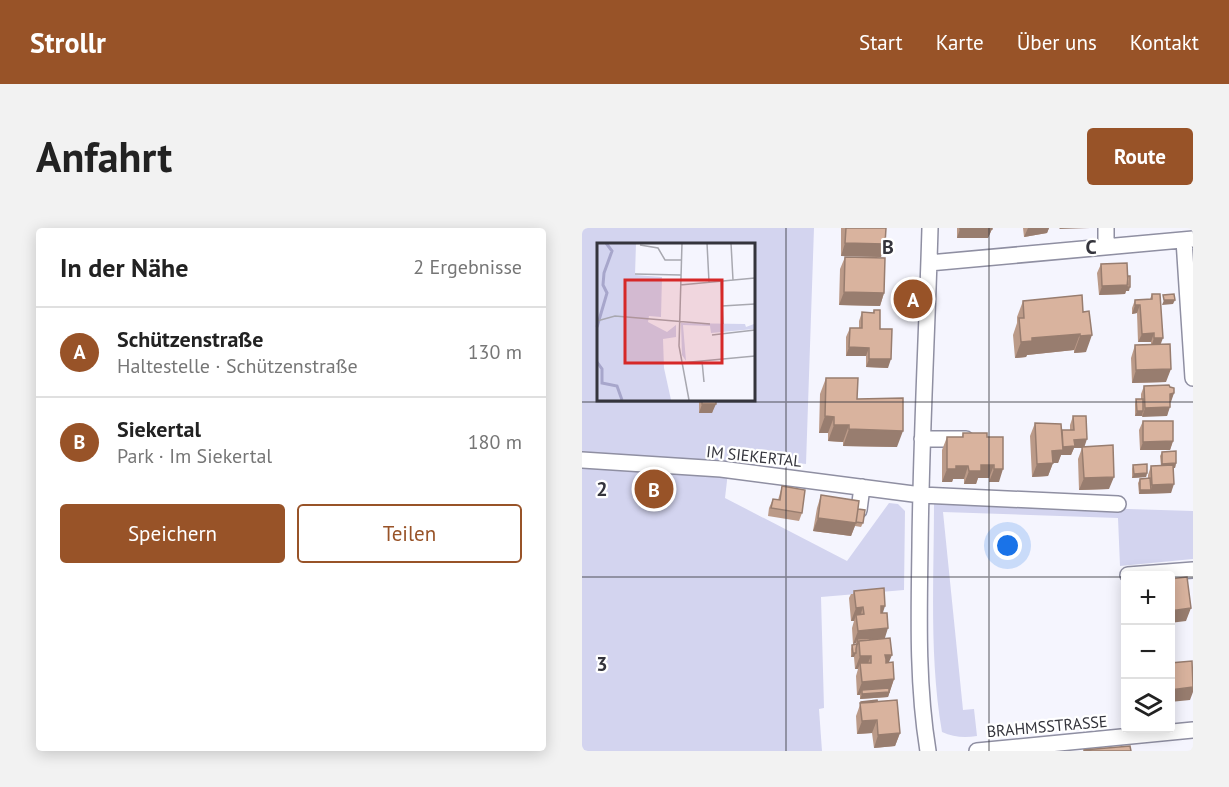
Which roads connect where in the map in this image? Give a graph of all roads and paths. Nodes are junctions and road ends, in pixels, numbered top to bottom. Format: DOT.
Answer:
graph roads {
  1 [pos="930,228"];
  2 [pos="1106,228"];
  3 [pos="1188,239"];
  4 [pos="1107,246"];
  5 [pos="929,263"];
  6 [pos="1193,378"];
  7 [pos="922,439"];
  8 [pos="984,440"];
  9 [pos="582,460"];
  10 [pos="862,487"];
  11 [pos="921,495"];
  12 [pos="1118,504"];
  13 [pos="859,510"];
  14 [pos="1193,570"];
  15 [pos="1175,571"];
  16 [pos="1193,730"];
  17 [pos="1068,747"];
  18 [pos="928,751"];
  19 [pos="977,751"];
  1 -- 5 [label="street"];
  2 -- 4 [label="street"];
  3 -- 4 [label="street"];
  3 -- 6 [label="street"];
  4 -- 5 [label="street"];
  5 -- 7 [label="street"];
  7 -- 8 [label="street"];
  7 -- 11 [label="street"];
  9 -- 10 [label="street, IM SIEKERTAL"];
  10 -- 11 [label="street, IM SIEKERTAL"];
  10 -- 13 [label="street"];
  11 -- 12 [label="street, IM SIEKERTAL"];
  11 -- 18 [label="street"];
  14 -- 15 [label="street"];
  16 -- 17 [label="street, BRAHMSSTRASSE"];
  17 -- 19 [label="street, BRAHMSSTRASSE"];
}
